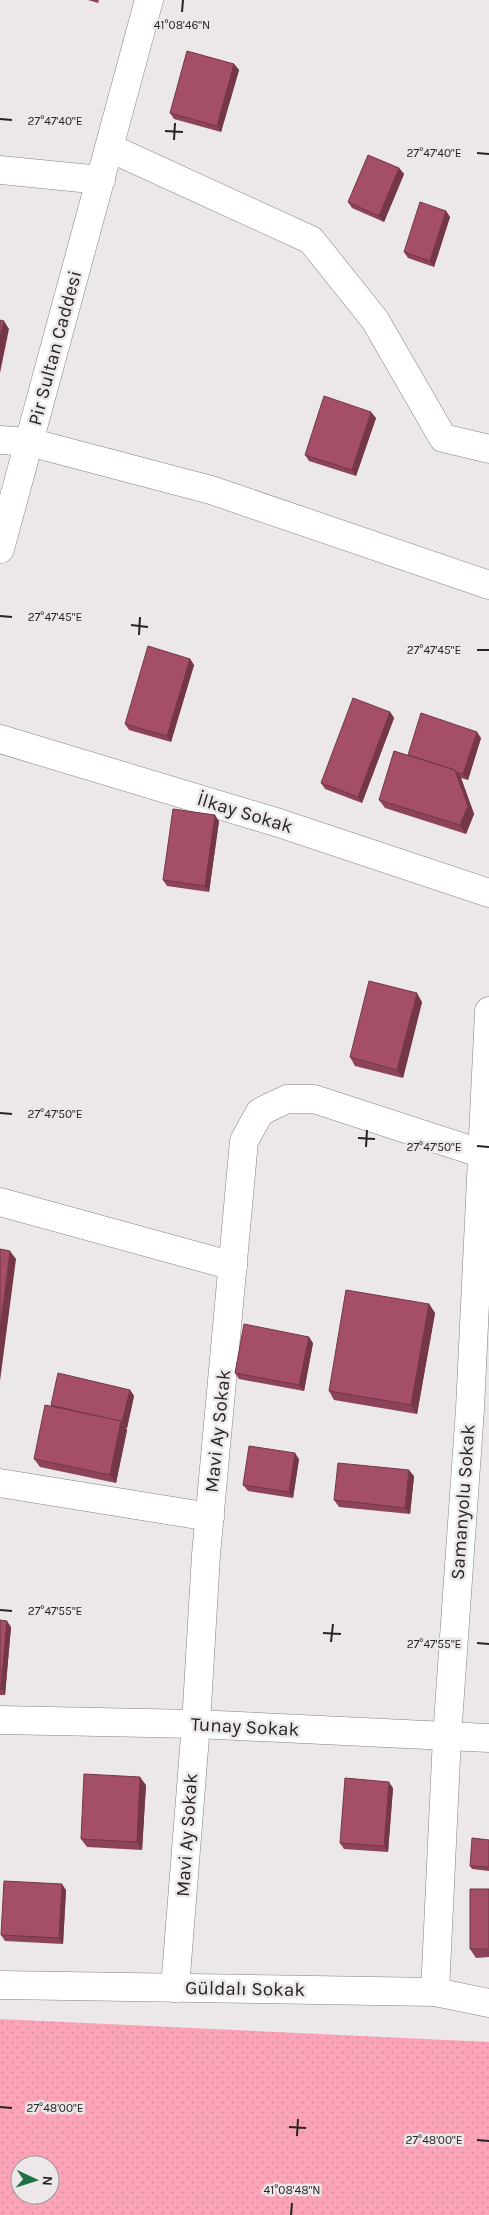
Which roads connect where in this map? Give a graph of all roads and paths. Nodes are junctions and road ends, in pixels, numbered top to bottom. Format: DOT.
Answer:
graph roads {
  1 [pos="149,0"];
  2 [pos="110,148"];
  3 [pos="0,170"];
  4 [pos="101,180"];
  5 [pos="0,440"];
  6 [pos="29,442"];
  7 [pos="489,449"];
  8 [pos="0,549"];
  9 [pos="489,585"];
  10 [pos="0,739"];
  11 [pos="489,894"];
  12 [pos="489,1011"];
  13 [pos="486,1156"];
  14 [pos="0,1202"];
  15 [pos="234,1266"];
  16 [pos="0,1483"];
  17 [pos="210,1516"];
  18 [pos="0,1720"];
  19 [pos="196,1724"];
  20 [pos="447,1737"];
  21 [pos="489,1738"];
  22 [pos="0,1985"];
  23 [pos="175,1988"];
  24 [pos="435,1992"];
  25 [pos="489,2003"];
  1 -- 2 [label="street, Pir Sultan Caddesi"];
  2 -- 4 [label="street, Pir Sultan Caddesi"];
  2 -- 7 [label="street"];
  3 -- 4 [label="street"];
  4 -- 6 [label="street, Pir Sultan Caddesi"];
  5 -- 6 [label="street"];
  6 -- 8 [label="street, Pir Sultan Caddesi"];
  6 -- 9 [label="street"];
  10 -- 11 [label="street, İlkay Sokak"];
  12 -- 13 [label="street, Samanyolu Sokak"];
  13 -- 15 [label="street, Mavi Ay Sokak"];
  13 -- 20 [label="street, Samanyolu Sokak"];
  14 -- 15 [label="street"];
  15 -- 17 [label="street, Mavi Ay Sokak"];
  16 -- 17 [label="street"];
  17 -- 19 [label="street, Mavi Ay Sokak"];
  18 -- 19 [label="street, Tunay Sokak"];
  19 -- 20 [label="street, Tunay Sokak"];
  19 -- 23 [label="street, Mavi Ay Sokak"];
  20 -- 21 [label="street, Tunay Sokak"];
  20 -- 24 [label="street, Samanyolu Sokak"];
  22 -- 23 [label="street, Güldalı Sokak"];
  23 -- 24 [label="street, Güldalı Sokak"];
  24 -- 25 [label="street, Güldalı Sokak"];
}
